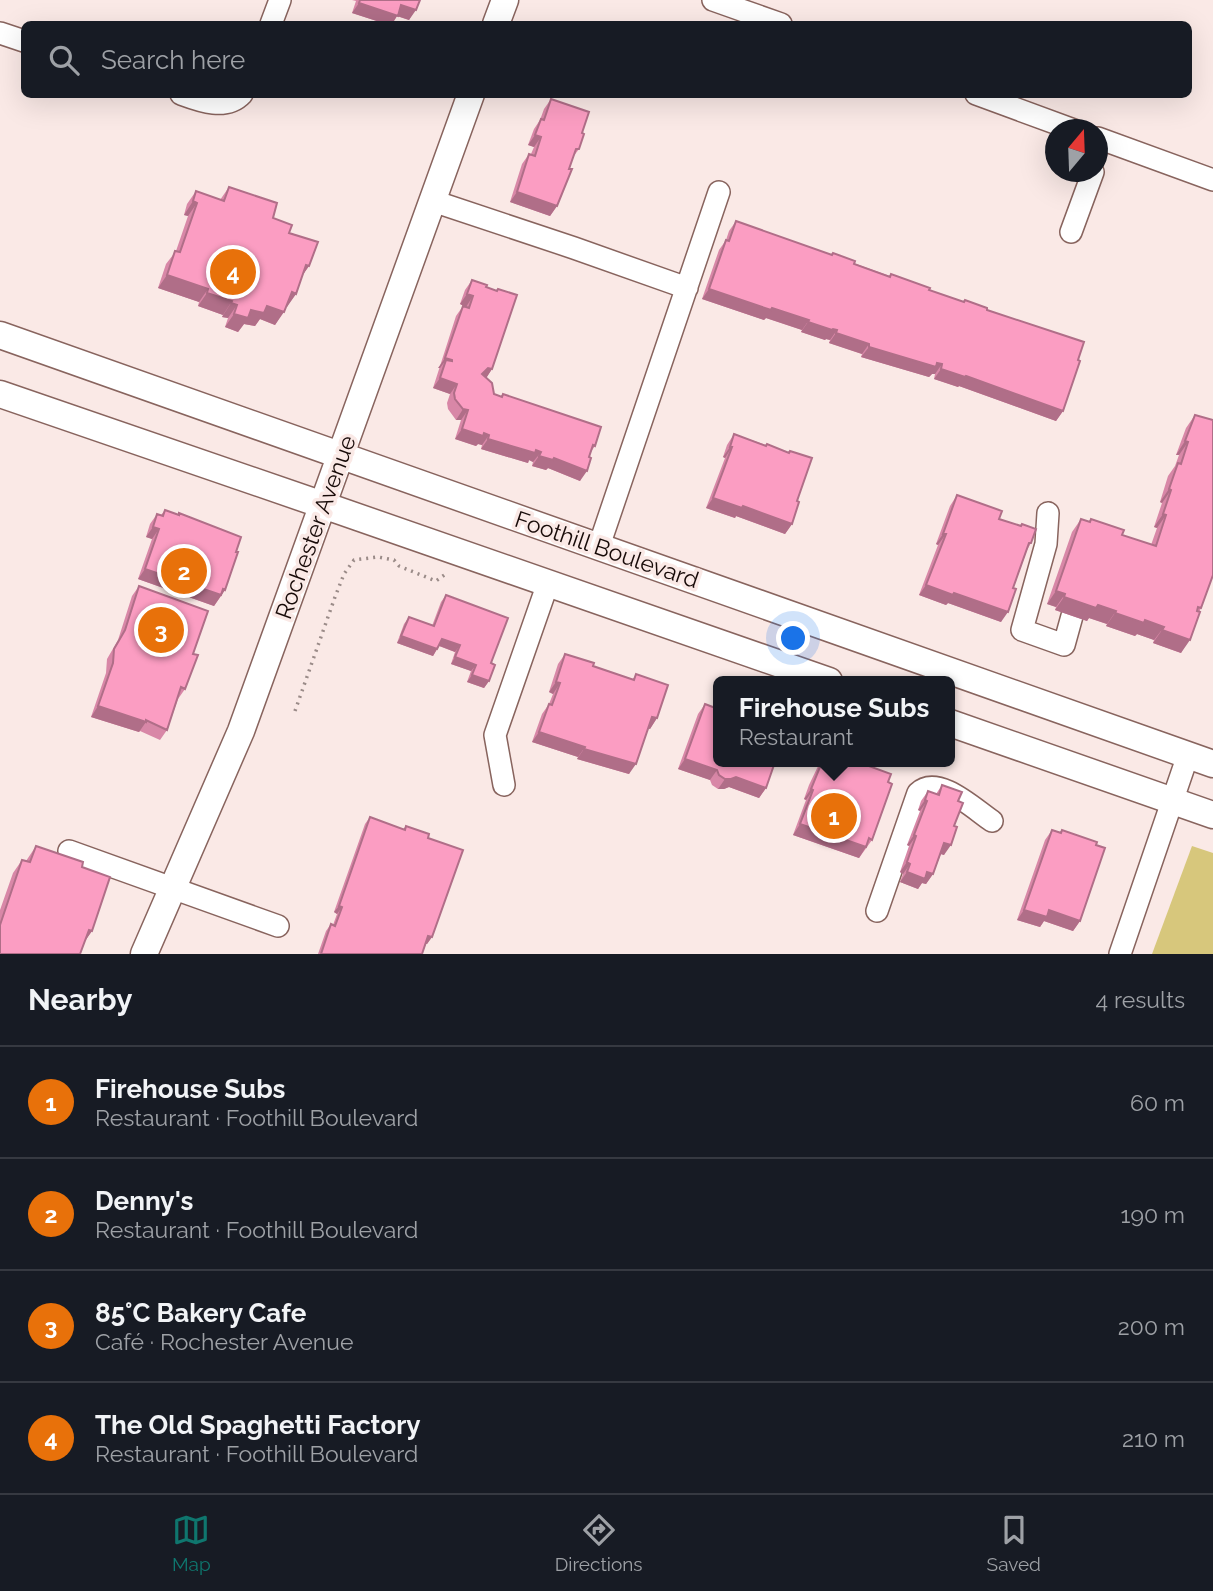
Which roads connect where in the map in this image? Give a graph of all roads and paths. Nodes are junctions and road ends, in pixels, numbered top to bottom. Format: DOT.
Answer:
graph roads {
  1 [pos="280,0"];
  2 [pos="505,0"];
  3 [pos="713,0"];
  4 [pos="272,21"];
  5 [pos="497,21"];
  6 [pos="772,21"];
  7 [pos="0,33"];
  8 [pos="21,40"];
  9 [pos="193,98"];
  10 [pos="239,98"];
  11 [pos="470,98"];
  12 [pos="987,98"];
  13 [pos="1045,119"];
  14 [pos="1108,148"];
  15 [pos="1213,180"];
  16 [pos="1089,182"];
  17 [pos="719,192"];
  18 [pos="433,201"];
  19 [pos="1071,232"];
  20 [pos="687,288"];
  21 [pos="0,335"];
  22 [pos="0,394"];
  23 [pos="341,455"];
  24 [pos="323,505"];
  25 [pos="1048,513"];
  26 [pos="599,546"];
  27 [pos="450,572"];
  28 [pos="548,583"];
  29 [pos="1072,616"];
  30 [pos="815,676"];
  31 [pos="295,711"];
  32 [pos="955,725"];
  33 [pos="1201,760"];
  34 [pos="504,785"];
  35 [pos="1173,801"];
  36 [pos="1213,815"];
  37 [pos="992,821"];
  38 [pos="69,851"];
  39 [pos="173,887"];
  40 [pos="877,911"];
  41 [pos="278,926"];
  42 [pos="144,954"];
  43 [pos="1120,954"];
  1 -- 4 [label="street"];
  2 -- 5 [label="main road"];
  3 -- 6 [label="street"];
  7 -- 8 [label="street"];
  9 -- 10 [label="street"];
  11 -- 18 [label="main road, Rochester Avenue"];
  12 -- 13 [label="street"];
  14 -- 15 [label="street"];
  16 -- 19 [label="street"];
  17 -- 20 [label="street"];
  18 -- 20 [label="street"];
  18 -- 23 [label="main road, Rochester Avenue"];
  20 -- 26 [label="street"];
  21 -- 23 [label="main road, Foothill Boulevard"];
  22 -- 24 [label="main road"];
  23 -- 24 [label="main road, Rochester Avenue"];
  23 -- 26 [label="main road, Foothill Boulevard"];
  24 -- 28 [label="main road"];
  24 -- 39 [label="main road, Rochester Avenue"];
  25 -- 29 [label="street"];
  26 -- 33 [label="main road, Foothill Boulevard"];
  27 -- 31 [label="path"];
  28 -- 30 [label="main road"];
  28 -- 34 [label="street"];
  32 -- 35 [label="main road"];
  33 -- 35 [label="street"];
  35 -- 36 [label="main road"];
  35 -- 43 [label="street"];
  37 -- 40 [label="street"];
  38 -- 39 [label="street"];
  39 -- 41 [label="street"];
  39 -- 42 [label="main road, Rochester Avenue"];
}
